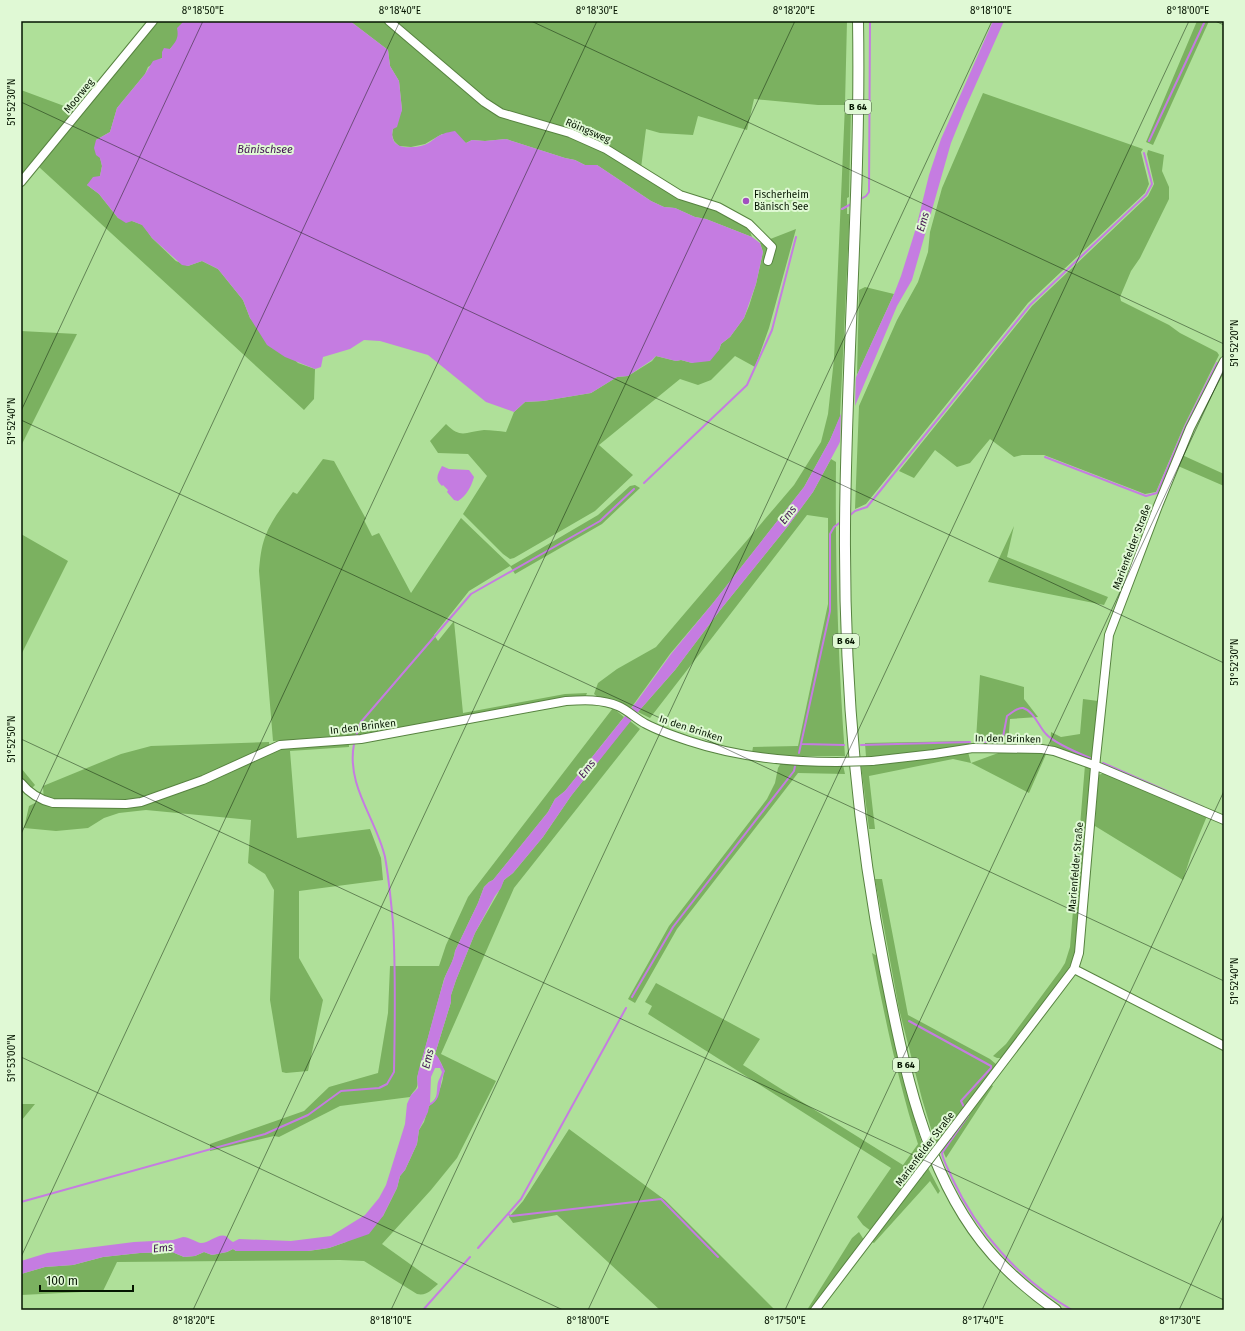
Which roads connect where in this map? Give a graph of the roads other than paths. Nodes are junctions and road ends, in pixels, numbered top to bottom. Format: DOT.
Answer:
graph roads {
  1 [pos="153,21"];
  2 [pos="389,21"];
  3 [pos="858,21"];
  4 [pos="21,182"];
  5 [pos="768,261"];
  6 [pos="1224,361"];
  7 [pos="1095,766"];
  8 [pos="21,783"];
  9 [pos="1224,820"];
  10 [pos="1074,969"];
  11 [pos="1224,1046"];
  12 [pos="815,1310"];
  13 [pos="1056,1310"];
  1 -- 4 [label="street, Moorweg"];
  2 -- 5 [label="street, Röingsweg"];
  3 -- 13 [label="main road, B 64"];
  6 -- 7 [label="street, Marienfelder Straße"];
  7 -- 8 [label="street, In den Brinken, bridge"];
  7 -- 9 [label="street, In den Brinken"];
  7 -- 10 [label="street, Marienfelder Straße"];
  10 -- 11 [label="street"];
  10 -- 12 [label="street, Marienfelder Straße, bridge"];
}
